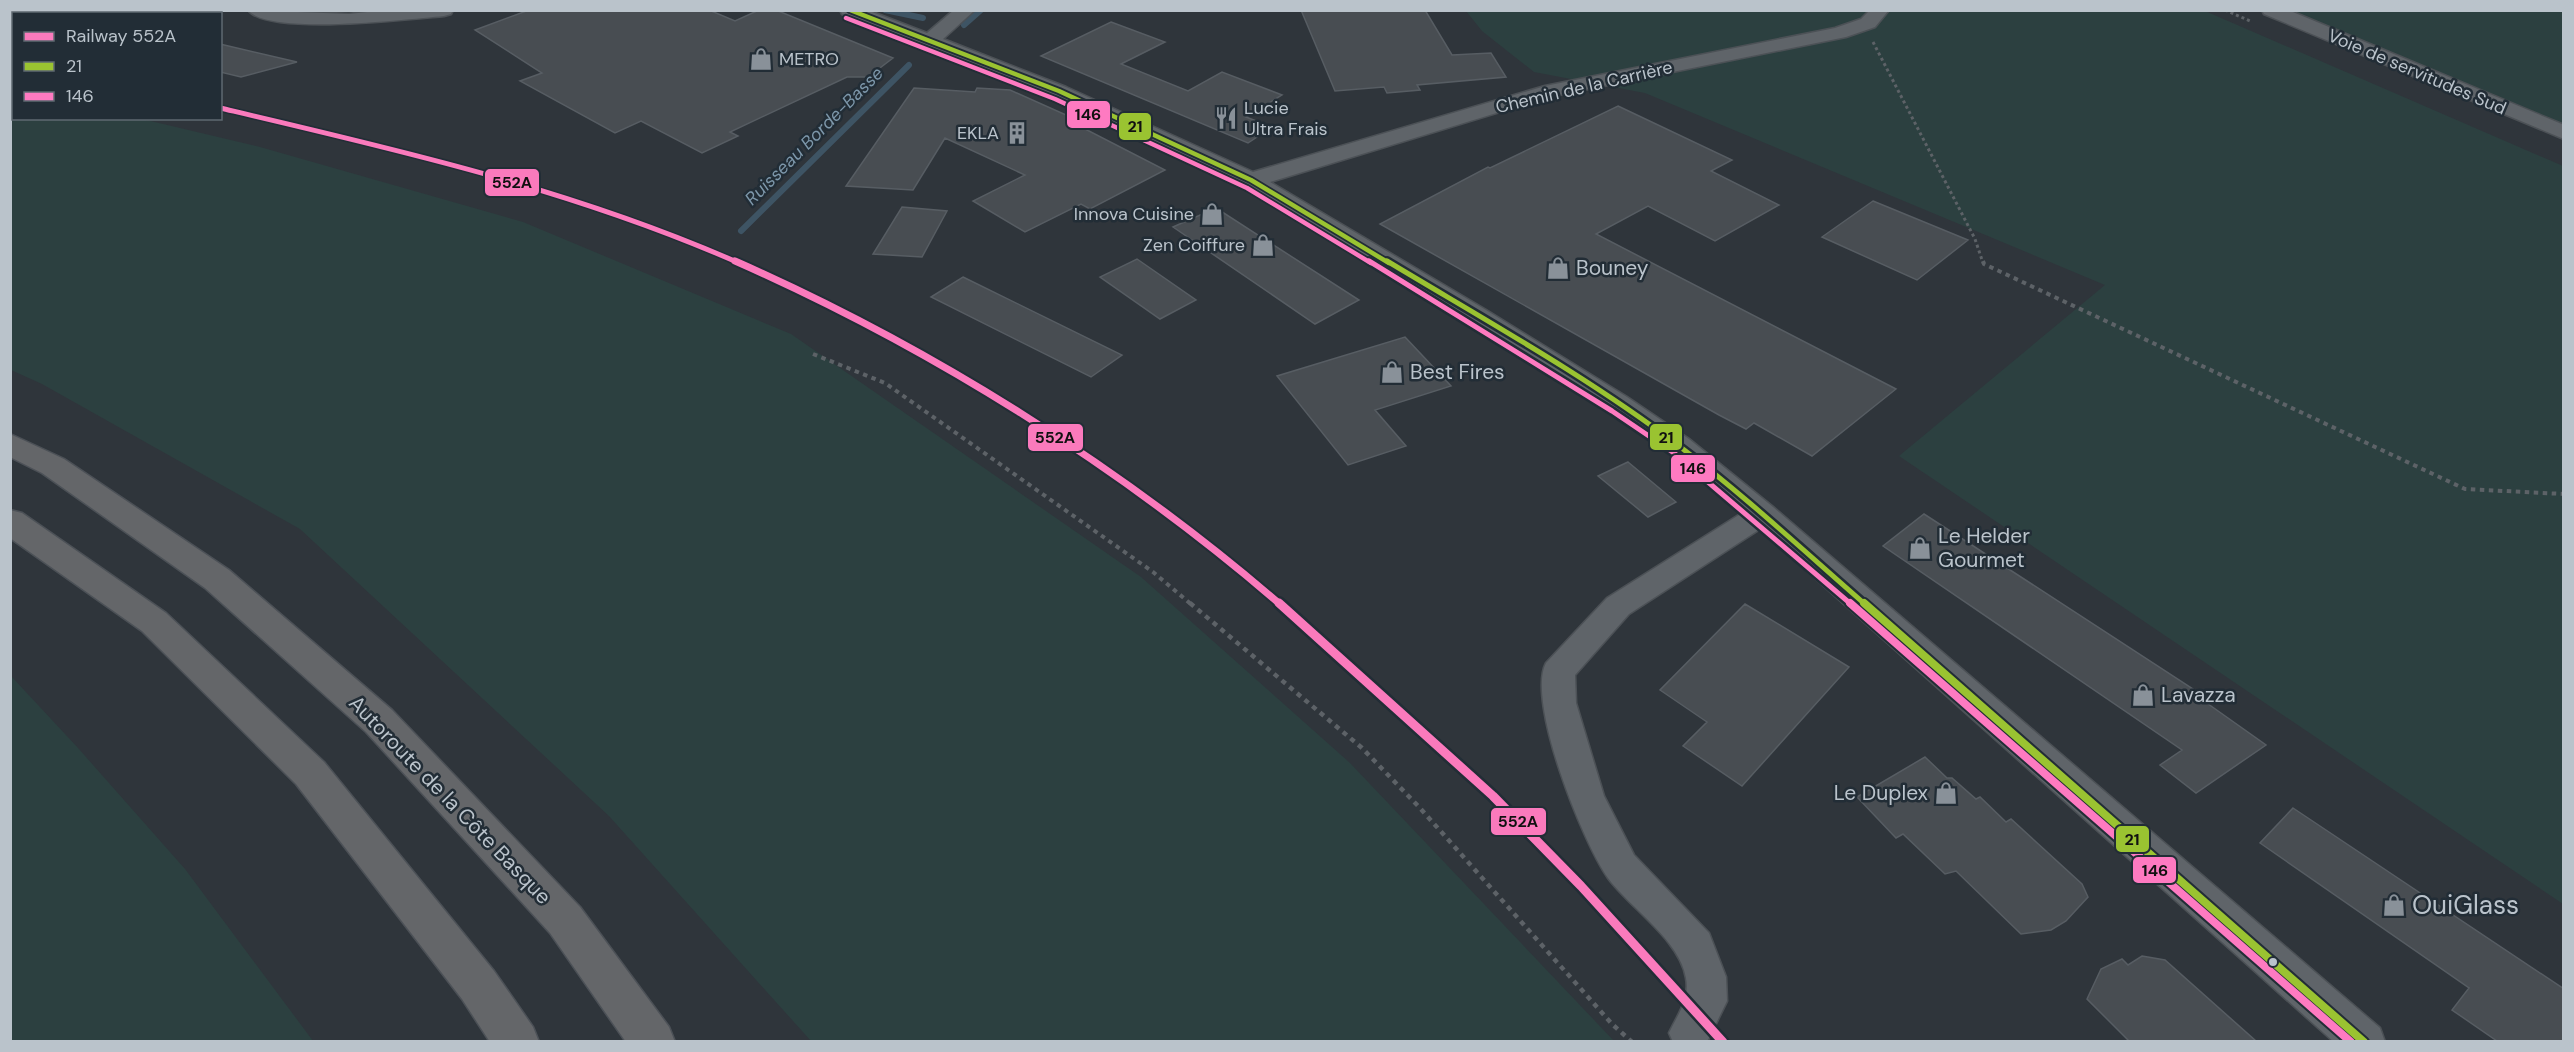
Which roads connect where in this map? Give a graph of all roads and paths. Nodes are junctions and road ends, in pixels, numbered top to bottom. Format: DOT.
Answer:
graph roads {
  1 [pos="256,10"];
  2 [pos="444,10"];
  3 [pos="849,10"];
  4 [pos="966,10"];
  5 [pos="1880,10"];
  6 [pos="2271,10"];
  7 [pos="1865,25"];
  8 [pos="928,42"];
  9 [pos="2564,133"];
  10 [pos="1251,180"];
  11 [pos="813,354"];
  12 [pos="10,444"];
  13 [pos="2564,494"];
  14 [pos="1762,513"];
  15 [pos="10,521"];
  16 [pos="1690,1033"];
  17 [pos="517,1041"];
  18 [pos="653,1041"];
  19 [pos="1632,1041"];
  20 [pos="2365,1041"];
  1 -- 2 [label="street"];
  3 -- 8 [label="street"];
  4 -- 8 [label="street"];
  5 -- 7 [label="street, Chemin de la Carrière"];
  6 -- 9 [label="street, Voie de servitudes Sud"];
  7 -- 10 [label="street, Chemin de la Carrière"];
  7 -- 13 [label="path"];
  8 -- 10 [label="street"];
  10 -- 14 [label="street"];
  11 -- 19 [label="path"];
  12 -- 18 [label="highway, Autoroute de la Côte Basque"];
  14 -- 16 [label="street"];
  14 -- 20 [label="street"];
  15 -- 17 [label="highway"];
}
